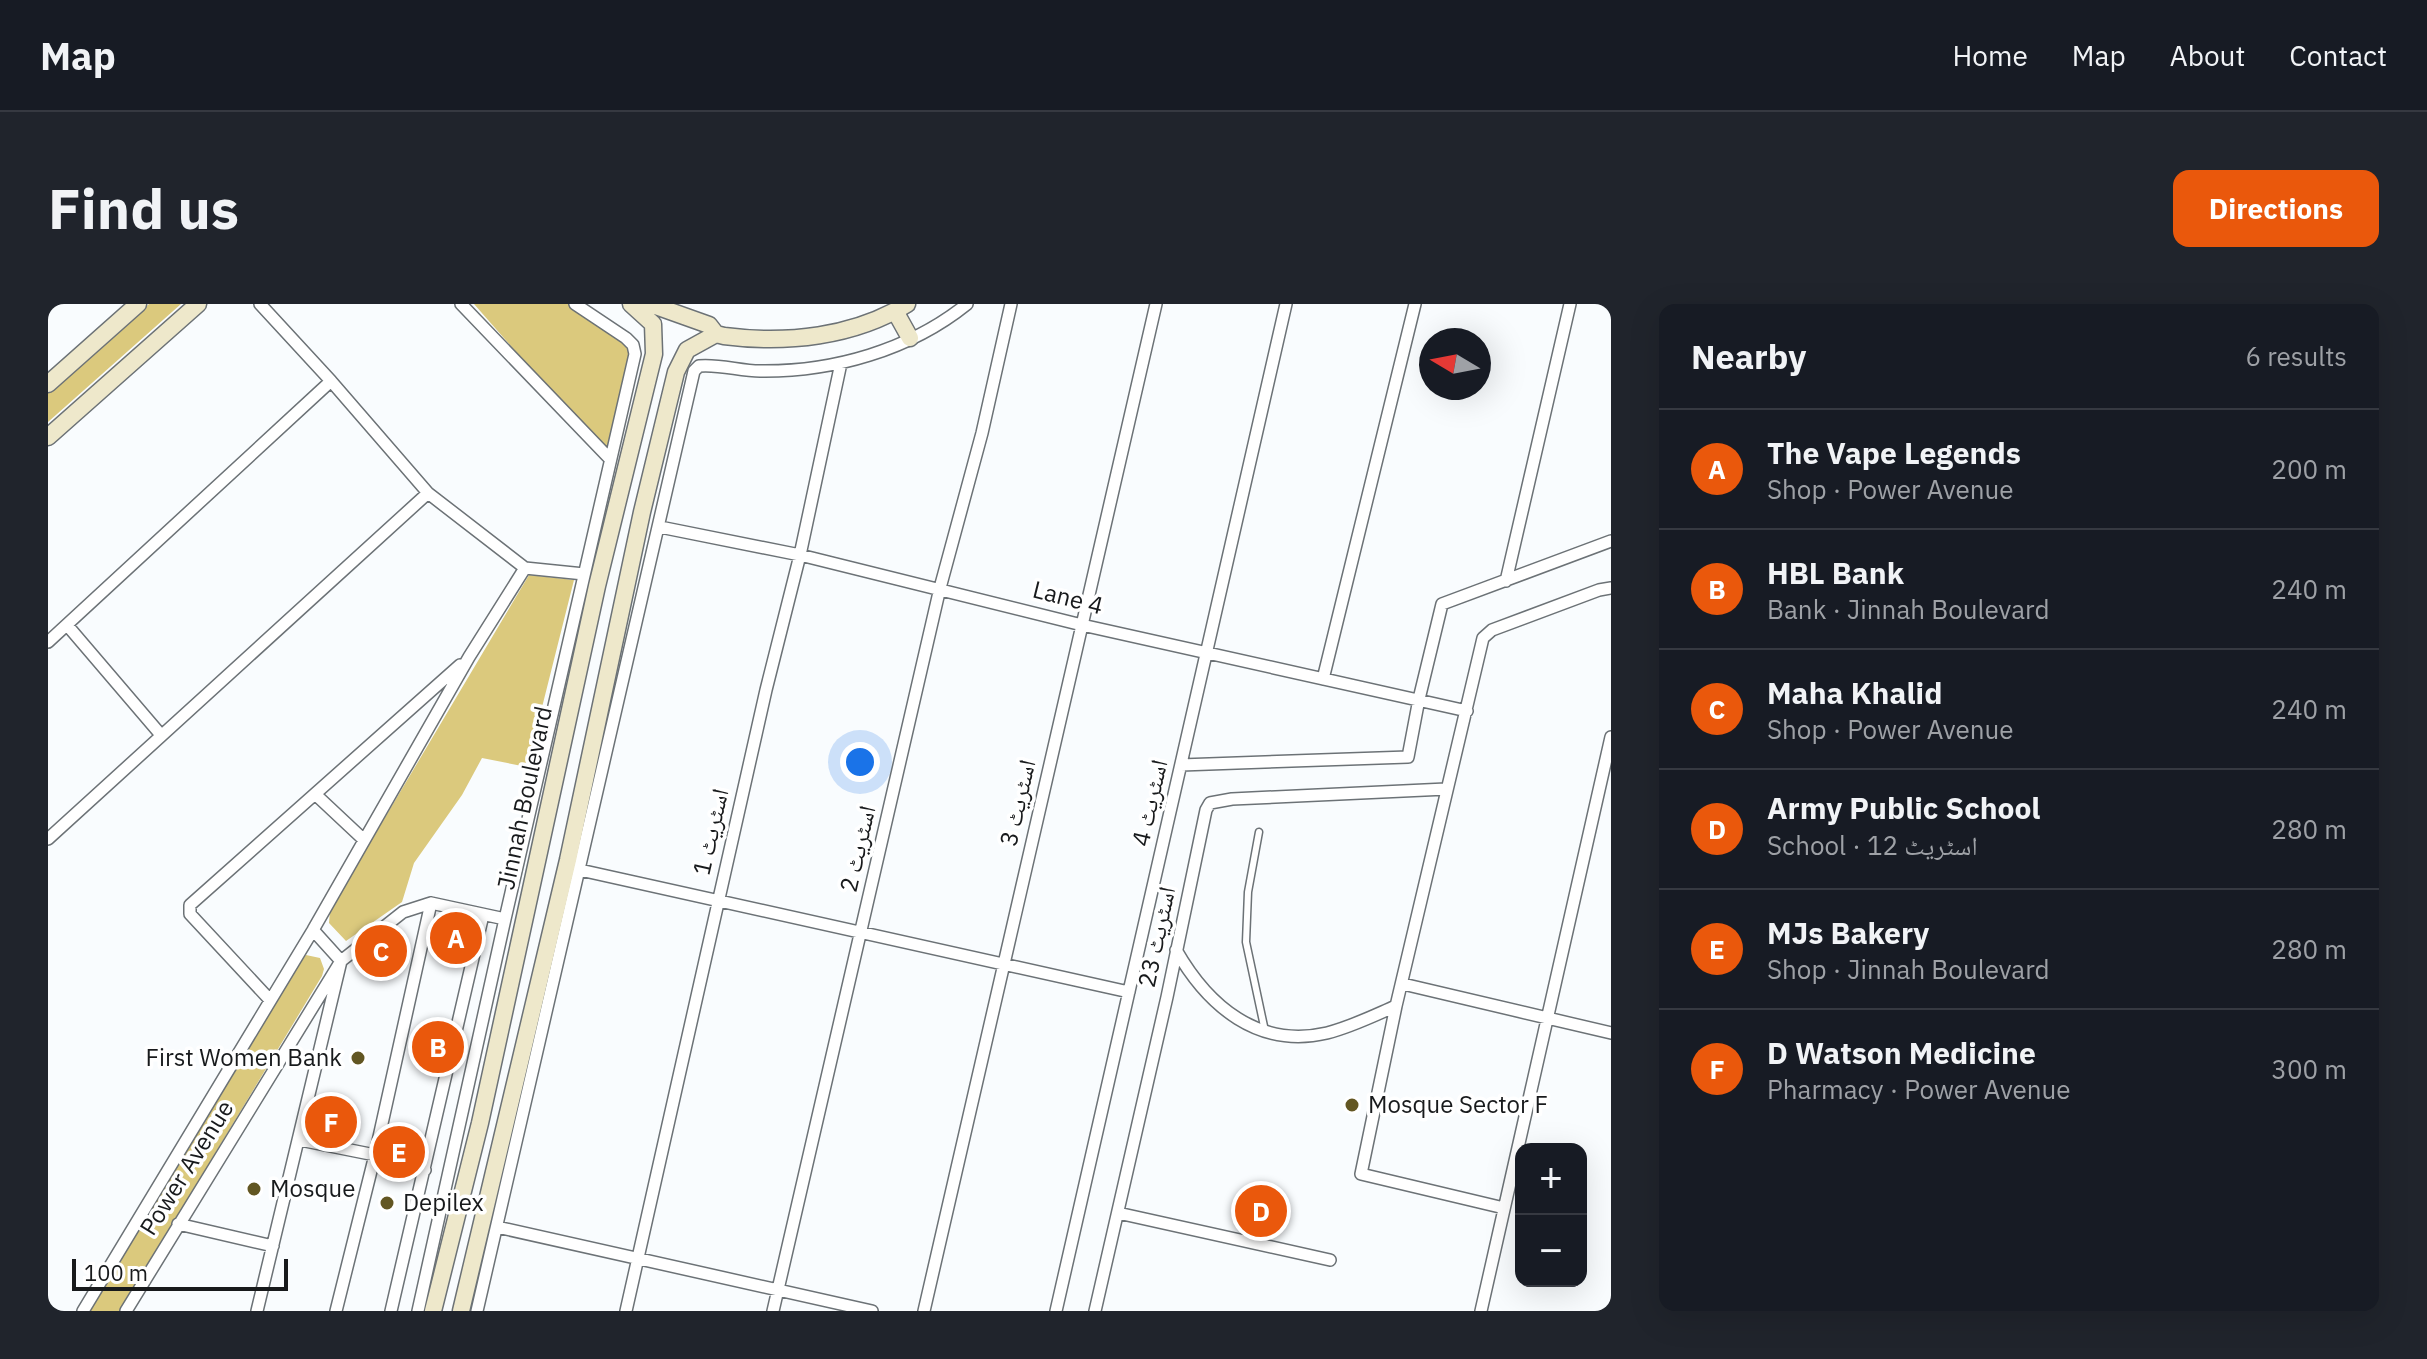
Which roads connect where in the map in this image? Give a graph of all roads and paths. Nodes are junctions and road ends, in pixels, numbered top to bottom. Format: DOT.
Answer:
graph roads {
  1 [pos="138,304"];
  2 [pos="198,304"];
  3 [pos="260,304"];
  4 [pos="461,304"];
  5 [pos="575,304"];
  6 [pos="631,304"];
  7 [pos="650,304"];
  8 [pos="967,304"];
  9 [pos="1011,304"];
  10 [pos="1156,304"];
  11 [pos="1286,304"];
  12 [pos="1415,304"];
  13 [pos="1570,304"];
  14 [pos="901,308"];
  15 [pos="716,334"];
  16 [pos="910,338"];
  17 [pos="841,363"];
  18 [pos="331,381"];
  19 [pos="48,384"];
  20 [pos="48,437"];
  21 [pos="609,458"];
  22 [pos="428,493"];
  23 [pos="660,527"];
  24 [pos="1611,541"];
  25 [pos="800,555"];
  26 [pos="525,568"];
  27 [pos="584,574"];
  28 [pos="1506,581"];
  29 [pos="940,588"];
  30 [pos="1611,588"];
  31 [pos="67,625"];
  32 [pos="1082,625"];
  33 [pos="48,642"];
  34 [pos="1206,654"];
  35 [pos="469,657"];
  36 [pos="1323,679"];
  37 [pos="1419,699"];
  38 [pos="1467,711"];
  39 [pos="161,735"];
  40 [pos="1611,737"];
  41 [pos="1181,765"];
  42 [pos="1446,789"];
  43 [pos="315,794"];
  44 [pos="1259,832"];
  45 [pos="48,839"];
  46 [pos="363,839"];
  47 [pos="580,870"];
  48 [pos="719,901"];
  49 [pos="431,903"];
  50 [pos="483,915"];
  51 [pos="505,919"];
  52 [pos="313,930"];
  53 [pos="861,932"];
  54 [pos="1176,950"];
  55 [pos="341,961"];
  56 [pos="1004,964"];
  57 [pos="1403,984"];
  58 [pos="1129,992"];
  59 [pos="270,1000"];
  60 [pos="1396,1006"];
  61 [pos="1547,1018"];
  62 [pos="1265,1031"];
  63 [pos="1611,1033"];
  64 [pos="300,1140"];
  65 [pos="375,1155"];
  66 [pos="425,1170"];
  67 [pos="1504,1208"];
  68 [pos="1118,1213"];
  69 [pos="178,1224"];
  70 [pos="497,1227"];
  71 [pos="273,1246"];
  72 [pos="638,1259"];
  73 [pos="1330,1260"];
  74 [pos="778,1290"];
  75 [pos="83,1311"];
  76 [pos="126,1311"];
  77 [pos="257,1311"];
  78 [pos="336,1311"];
  79 [pos="391,1311"];
  80 [pos="418,1311"];
  81 [pos="433,1311"];
  82 [pos="461,1311"];
  83 [pos="477,1311"];
  84 [pos="626,1311"];
  85 [pos="773,1311"];
  86 [pos="872,1311"];
  87 [pos="924,1311"];
  88 [pos="1056,1311"];
  89 [pos="1095,1311"];
  90 [pos="1481,1311"];
  1 -- 19 [label="street"];
  2 -- 20 [label="street"];
  3 -- 18 [label="street"];
  4 -- 21 [label="street"];
  5 -- 21 [label="street"];
  6 -- 81 [label="street, Jinnah Boulevard"];
  7 -- 15 [label="street"];
  8 -- 16 [label="street"];
  9 -- 29 [label="street, اسٹریٹ 2"];
  10 -- 32 [label="street, اسٹریٹ 3"];
  11 -- 34 [label="street, اسٹریٹ 4"];
  12 -- 36 [label="street"];
  13 -- 28 [label="street"];
  14 -- 15 [label="street"];
  14 -- 16 [label="street"];
  15 -- 82 [label="street"];
  16 -- 17 [label="street"];
  17 -- 23 [label="street"];
  17 -- 25 [label="street, اسٹریٹ 1"];
  18 -- 22 [label="street"];
  18 -- 31 [label="street"];
  21 -- 27 [label="street"];
  22 -- 26 [label="street"];
  22 -- 39 [label="street"];
  23 -- 25 [label="street, Lane 4"];
  23 -- 47 [label="street"];
  24 -- 28 [label="street"];
  25 -- 29 [label="street, Lane 4"];
  25 -- 48 [label="street, اسٹریٹ 1"];
  26 -- 27 [label="street"];
  26 -- 35 [label="street"];
  27 -- 51 [label="street"];
  28 -- 37 [label="street"];
  29 -- 32 [label="street, Lane 4"];
  29 -- 53 [label="street, اسٹریٹ 2"];
  30 -- 38 [label="street"];
  31 -- 33 [label="street"];
  31 -- 39 [label="street"];
  32 -- 34 [label="street, Lane 4"];
  32 -- 56 [label="street, اسٹریٹ 3"];
  34 -- 36 [label="street, Lane 4"];
  34 -- 41 [label="street, اسٹریٹ 4"];
  35 -- 43 [label="street"];
  35 -- 46 [label="street, Power Avenue"];
  36 -- 37 [label="street, Lane 4"];
  37 -- 38 [label="street, Lane 4"];
  37 -- 41 [label="street"];
  38 -- 42 [label="street"];
  39 -- 45 [label="street"];
  40 -- 61 [label="street"];
  41 -- 58 [label="street, اسٹریٹ 4"];
  42 -- 54 [label="street, اسٹریٹ 23"];
  42 -- 57 [label="street"];
  43 -- 46 [label="street"];
  43 -- 59 [label="street"];
  44 -- 62 [label="lane"];
  46 -- 52 [label="street, Power Avenue"];
  47 -- 48 [label="street"];
  47 -- 70 [label="street"];
  48 -- 53 [label="street"];
  48 -- 72 [label="street, اسٹریٹ 1"];
  49 -- 50 [label="street"];
  49 -- 55 [label="street, Power Avenue"];
  49 -- 65 [label="street"];
  50 -- 51 [label="street"];
  50 -- 66 [label="street"];
  51 -- 80 [label="street"];
  52 -- 55 [label="street"];
  52 -- 59 [label="street, Power Avenue"];
  53 -- 56 [label="street"];
  53 -- 74 [label="street, اسٹریٹ 2"];
  54 -- 62 [label="street"];
  54 -- 68 [label="street, اسٹریٹ 23"];
  55 -- 64 [label="street"];
  55 -- 69 [label="street, Power Avenue"];
  56 -- 58 [label="street"];
  56 -- 87 [label="street, اسٹریٹ 3"];
  57 -- 60 [label="street"];
  57 -- 61 [label="street"];
  58 -- 88 [label="street, اسٹریٹ 4"];
  59 -- 75 [label="street, Power Avenue"];
  60 -- 62 [label="street"];
  60 -- 67 [label="street"];
  61 -- 63 [label="street"];
  61 -- 67 [label="street"];
  64 -- 65 [label="street"];
  64 -- 71 [label="street"];
  65 -- 66 [label="street"];
  65 -- 78 [label="street"];
  66 -- 79 [label="street"];
  67 -- 90 [label="street"];
  68 -- 73 [label="street"];
  68 -- 89 [label="street, اسٹریٹ 23"];
  69 -- 71 [label="street"];
  69 -- 76 [label="street, Power Avenue"];
  70 -- 72 [label="street"];
  70 -- 83 [label="street"];
  71 -- 77 [label="street"];
  72 -- 74 [label="street"];
  72 -- 84 [label="street, اسٹریٹ 1"];
  74 -- 85 [label="street, اسٹریٹ 2"];
  74 -- 86 [label="street"];
}
